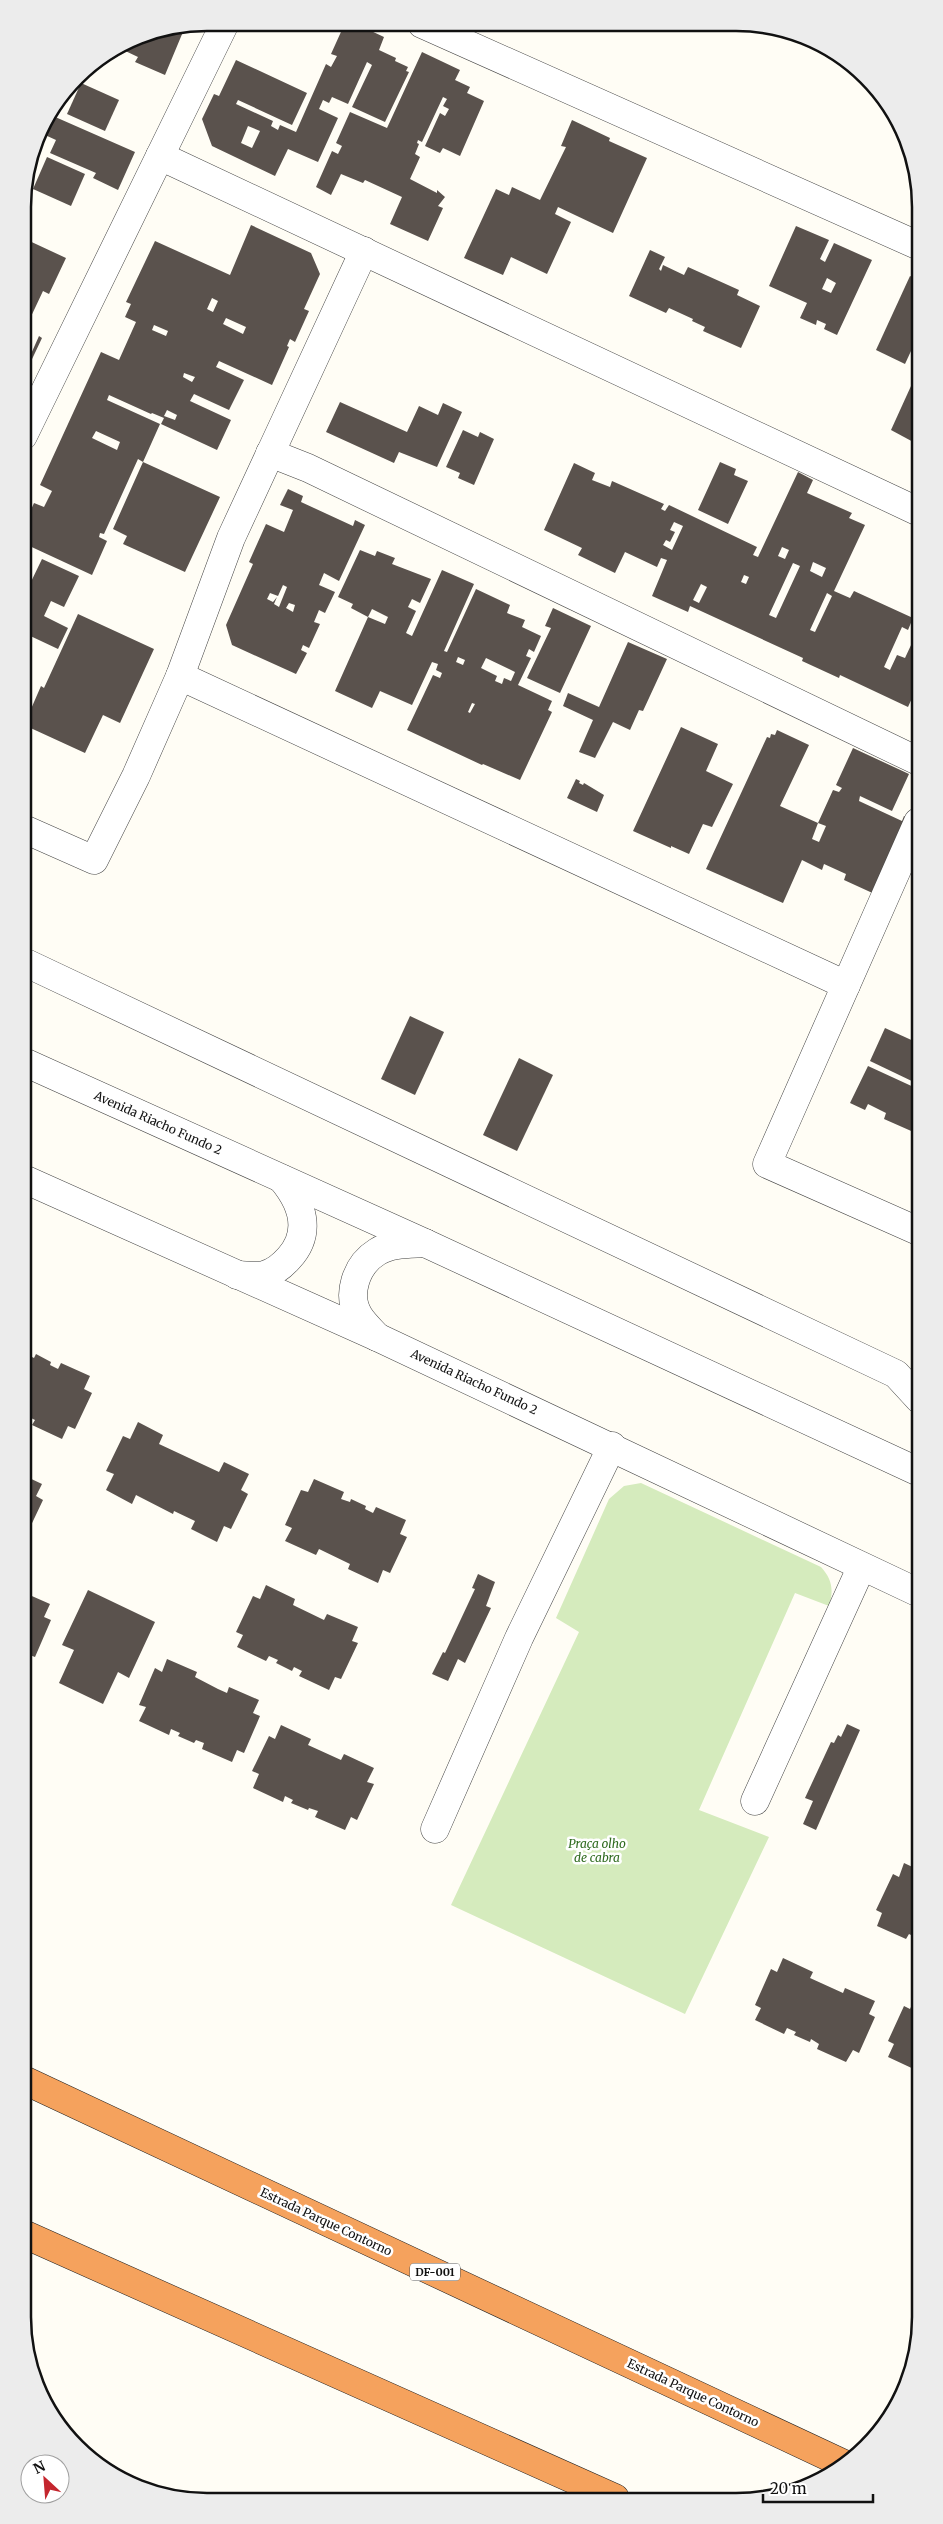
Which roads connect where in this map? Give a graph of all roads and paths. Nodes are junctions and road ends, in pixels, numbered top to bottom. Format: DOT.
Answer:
graph roads {
  1 [pos="222,32"];
  2 [pos="439,32"];
  3 [pos="160,156"];
  4 [pos="912,243"];
  5 [pos="364,251"];
  6 [pos="32,418"];
  7 [pos="270,453"];
  8 [pos="912,509"];
  9 [pos="180,676"];
  10 [pos="912,758"];
  11 [pos="32,832"];
  12 [pos="912,836"];
  13 [pos="32,966"];
  14 [pos="846,985"];
  15 [pos="32,1065"];
  16 [pos="282,1179"];
  17 [pos="32,1182"];
  18 [pos="912,1228"];
  19 [pos="426,1243"];
  20 [pos="235,1275"];
  21 [pos="377,1337"];
  22 [pos="911,1391"];
  23 [pos="612,1446"];
  24 [pos="911,1468"];
  25 [pos="861,1568"];
  26 [pos="911,1590"];
  27 [pos="755,1801"];
  28 [pos="435,1828"];
  29 [pos="31,2083"];
  30 [pos="31,2236"];
  31 [pos="837,2461"];
  32 [pos="604,2493"];
  1 -- 3 [label="street"];
  2 -- 4 [label="street"];
  3 -- 5 [label="street"];
  3 -- 6 [label="street"];
  5 -- 7 [label="street"];
  5 -- 8 [label="street"];
  7 -- 9 [label="street"];
  7 -- 10 [label="street"];
  9 -- 11 [label="street"];
  9 -- 14 [label="street"];
  12 -- 14 [label="street"];
  13 -- 22 [label="street"];
  14 -- 18 [label="street"];
  15 -- 16 [label="street, Avenida Riacho Fundo 2"];
  16 -- 19 [label="street, Avenida Riacho Fundo 2"];
  16 -- 20 [label="street"];
  17 -- 20 [label="street, Avenida Riacho Fundo 2"];
  19 -- 21 [label="street"];
  19 -- 24 [label="street, Avenida Riacho Fundo 2"];
  20 -- 21 [label="street, Avenida Riacho Fundo 2"];
  21 -- 23 [label="street, Avenida Riacho Fundo 2"];
  23 -- 25 [label="street, Avenida Riacho Fundo 2"];
  23 -- 28 [label="street"];
  25 -- 26 [label="street, Avenida Riacho Fundo 2"];
  25 -- 27 [label="street"];
  29 -- 31 [label="highway, Estrada Parque Contorno / DF-001"];
  30 -- 32 [label="highway"];
}
